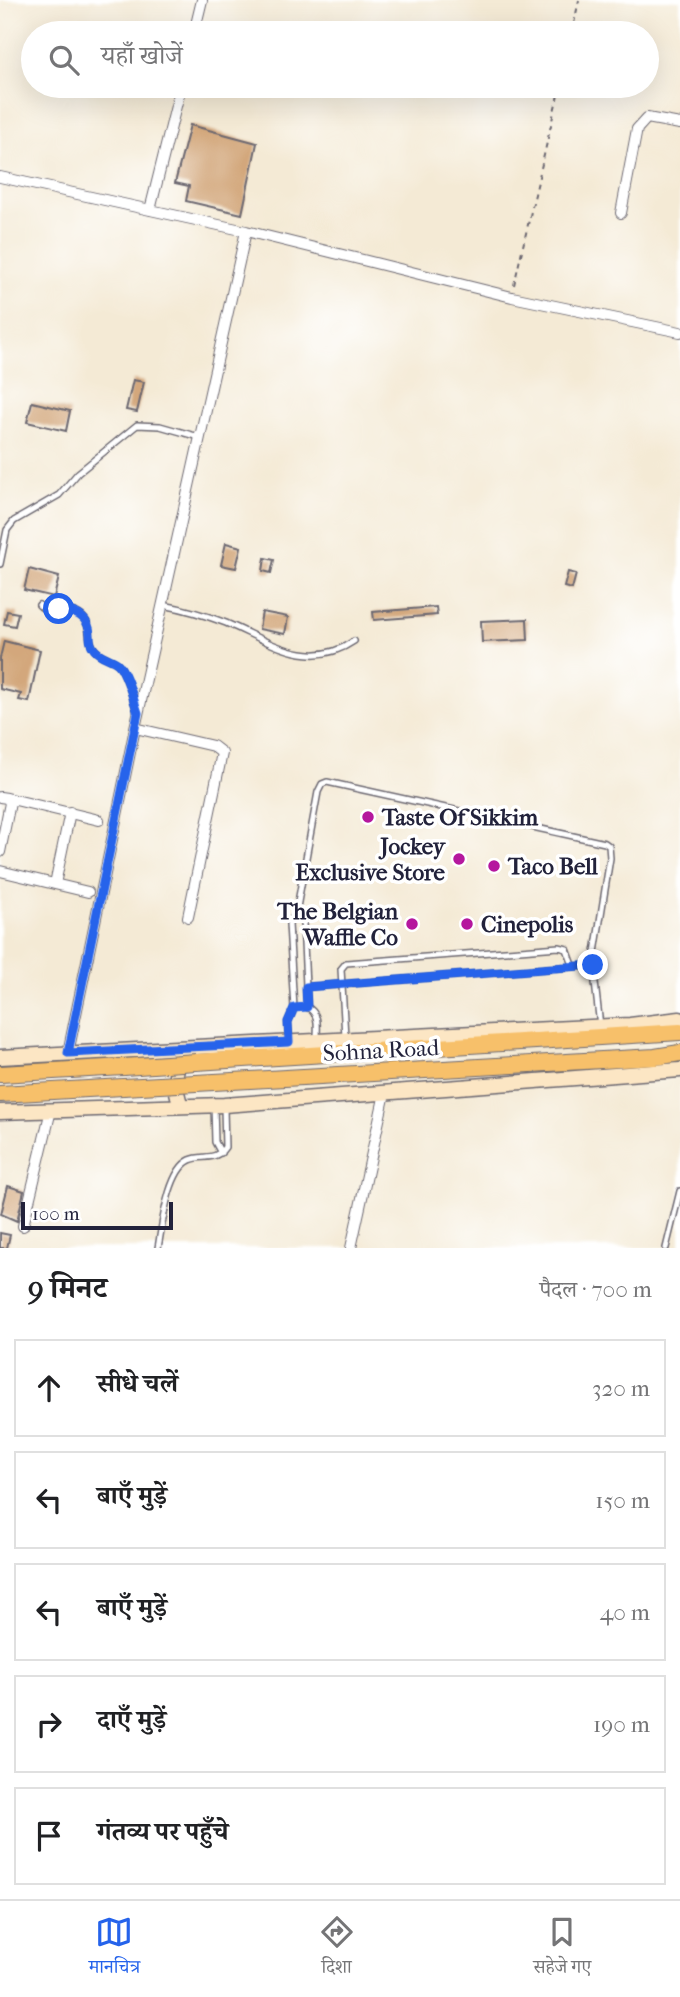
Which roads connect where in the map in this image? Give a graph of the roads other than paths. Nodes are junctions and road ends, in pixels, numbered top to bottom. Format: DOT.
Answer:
graph roads {
  1 [pos="202,0"];
  2 [pos="197,21"];
  3 [pos="178,98"];
  4 [pos="680,124"];
  5 [pos="0,177"];
  6 [pos="150,210"];
  7 [pos="621,213"];
  8 [pos="246,231"];
  9 [pos="680,332"];
  10 [pos="201,437"];
  11 [pos="0,564"];
  12 [pos="39,605"];
  13 [pos="163,605"];
  14 [pos="354,641"];
  15 [pos="138,713"];
  16 [pos="135,728"];
  17 [pos="3,798"];
  18 [pos="71,812"];
  19 [pos="99,820"];
  20 [pos="0,852"];
  21 [pos="0,871"];
  22 [pos="55,884"];
  23 [pos="88,892"];
  24 [pos="296,913"];
  25 [pos="188,918"];
  26 [pos="573,965"];
  27 [pos="593,965"];
  28 [pos="344,985"];
  29 [pos="306,987"];
  30 [pos="307,1007"];
  31 [pos="294,1008"];
  32 [pos="680,1019"];
  33 [pos="600,1026"];
  34 [pos="680,1032"];
  35 [pos="345,1040"];
  36 [pos="317,1041"];
  37 [pos="289,1042"];
  38 [pos="184,1048"];
  39 [pos="138,1050"];
  40 [pos="68,1053"];
  41 [pos="680,1053"];
  42 [pos="0,1057"];
  43 [pos="680,1070"];
  44 [pos="0,1074"];
  45 [pos="385,1093"];
  46 [pos="0,1094"];
  47 [pos="219,1105"];
  48 [pos="181,1106"];
  49 [pos="139,1107"];
  50 [pos="51,1110"];
  51 [pos="0,1112"];
  52 [pos="221,1153"];
  53 [pos="680,1191"];
  54 [pos="23,1226"];
  55 [pos="158,1248"];
  56 [pos="351,1248"];
  57 [pos="666,1248"];
  1 -- 2 [label="street"];
  3 -- 6 [label="street"];
  4 -- 7 [label="street"];
  5 -- 6 [label="street"];
  6 -- 8 [label="street"];
  8 -- 9 [label="street"];
  8 -- 10 [label="street"];
  10 -- 11 [label="lane"];
  10 -- 13 [label="street"];
  12 -- 15 [label="lane"];
  13 -- 14 [label="lane"];
  13 -- 15 [label="street"];
  15 -- 16 [label="street"];
  16 -- 25 [label="street"];
  16 -- 40 [label="street"];
  17 -- 18 [label="street"];
  17 -- 20 [label="street"];
  18 -- 19 [label="street"];
  18 -- 22 [label="street"];
  21 -- 22 [label="street"];
  22 -- 23 [label="street"];
  24 -- 27 [label="lane"];
  24 -- 29 [label="lane"];
  24 -- 31 [label="lane"];
  26 -- 27 [label="lane"];
  26 -- 28 [label="lane"];
  26 -- 28 [label="lane"];
  27 -- 33 [label="lane"];
  28 -- 29 [label="lane"];
  28 -- 35 [label="lane"];
  29 -- 30 [label="lane"];
  30 -- 31 [label="lane"];
  30 -- 36 [label="lane"];
  31 -- 37 [label="lane"];
  32 -- 33 [label="main road"];
  33 -- 35 [label="main road"];
  34 -- 44 [label="highway, Sohna Road, bridge"];
  35 -- 36 [label="main road"];
  36 -- 37 [label="main road"];
  37 -- 38 [label="main road"];
  38 -- 39 [label="main road"];
  38 -- 48 [label="main road"];
  39 -- 40 [label="main road"];
  39 -- 49 [label="main road"];
  40 -- 42 [label="main road"];
  41 -- 46 [label="highway, Sohna Road, bridge"];
  43 -- 45 [label="main road"];
  45 -- 47 [label="main road"];
  45 -- 56 [label="street"];
  47 -- 48 [label="main road"];
  47 -- 52 [label="lane"];
  47 -- 52 [label="lane"];
  48 -- 49 [label="main road"];
  49 -- 50 [label="main road"];
  50 -- 51 [label="main road"];
  50 -- 54 [label="street"];
  52 -- 55 [label="lane"];
  53 -- 57 [label="lane"];
}
